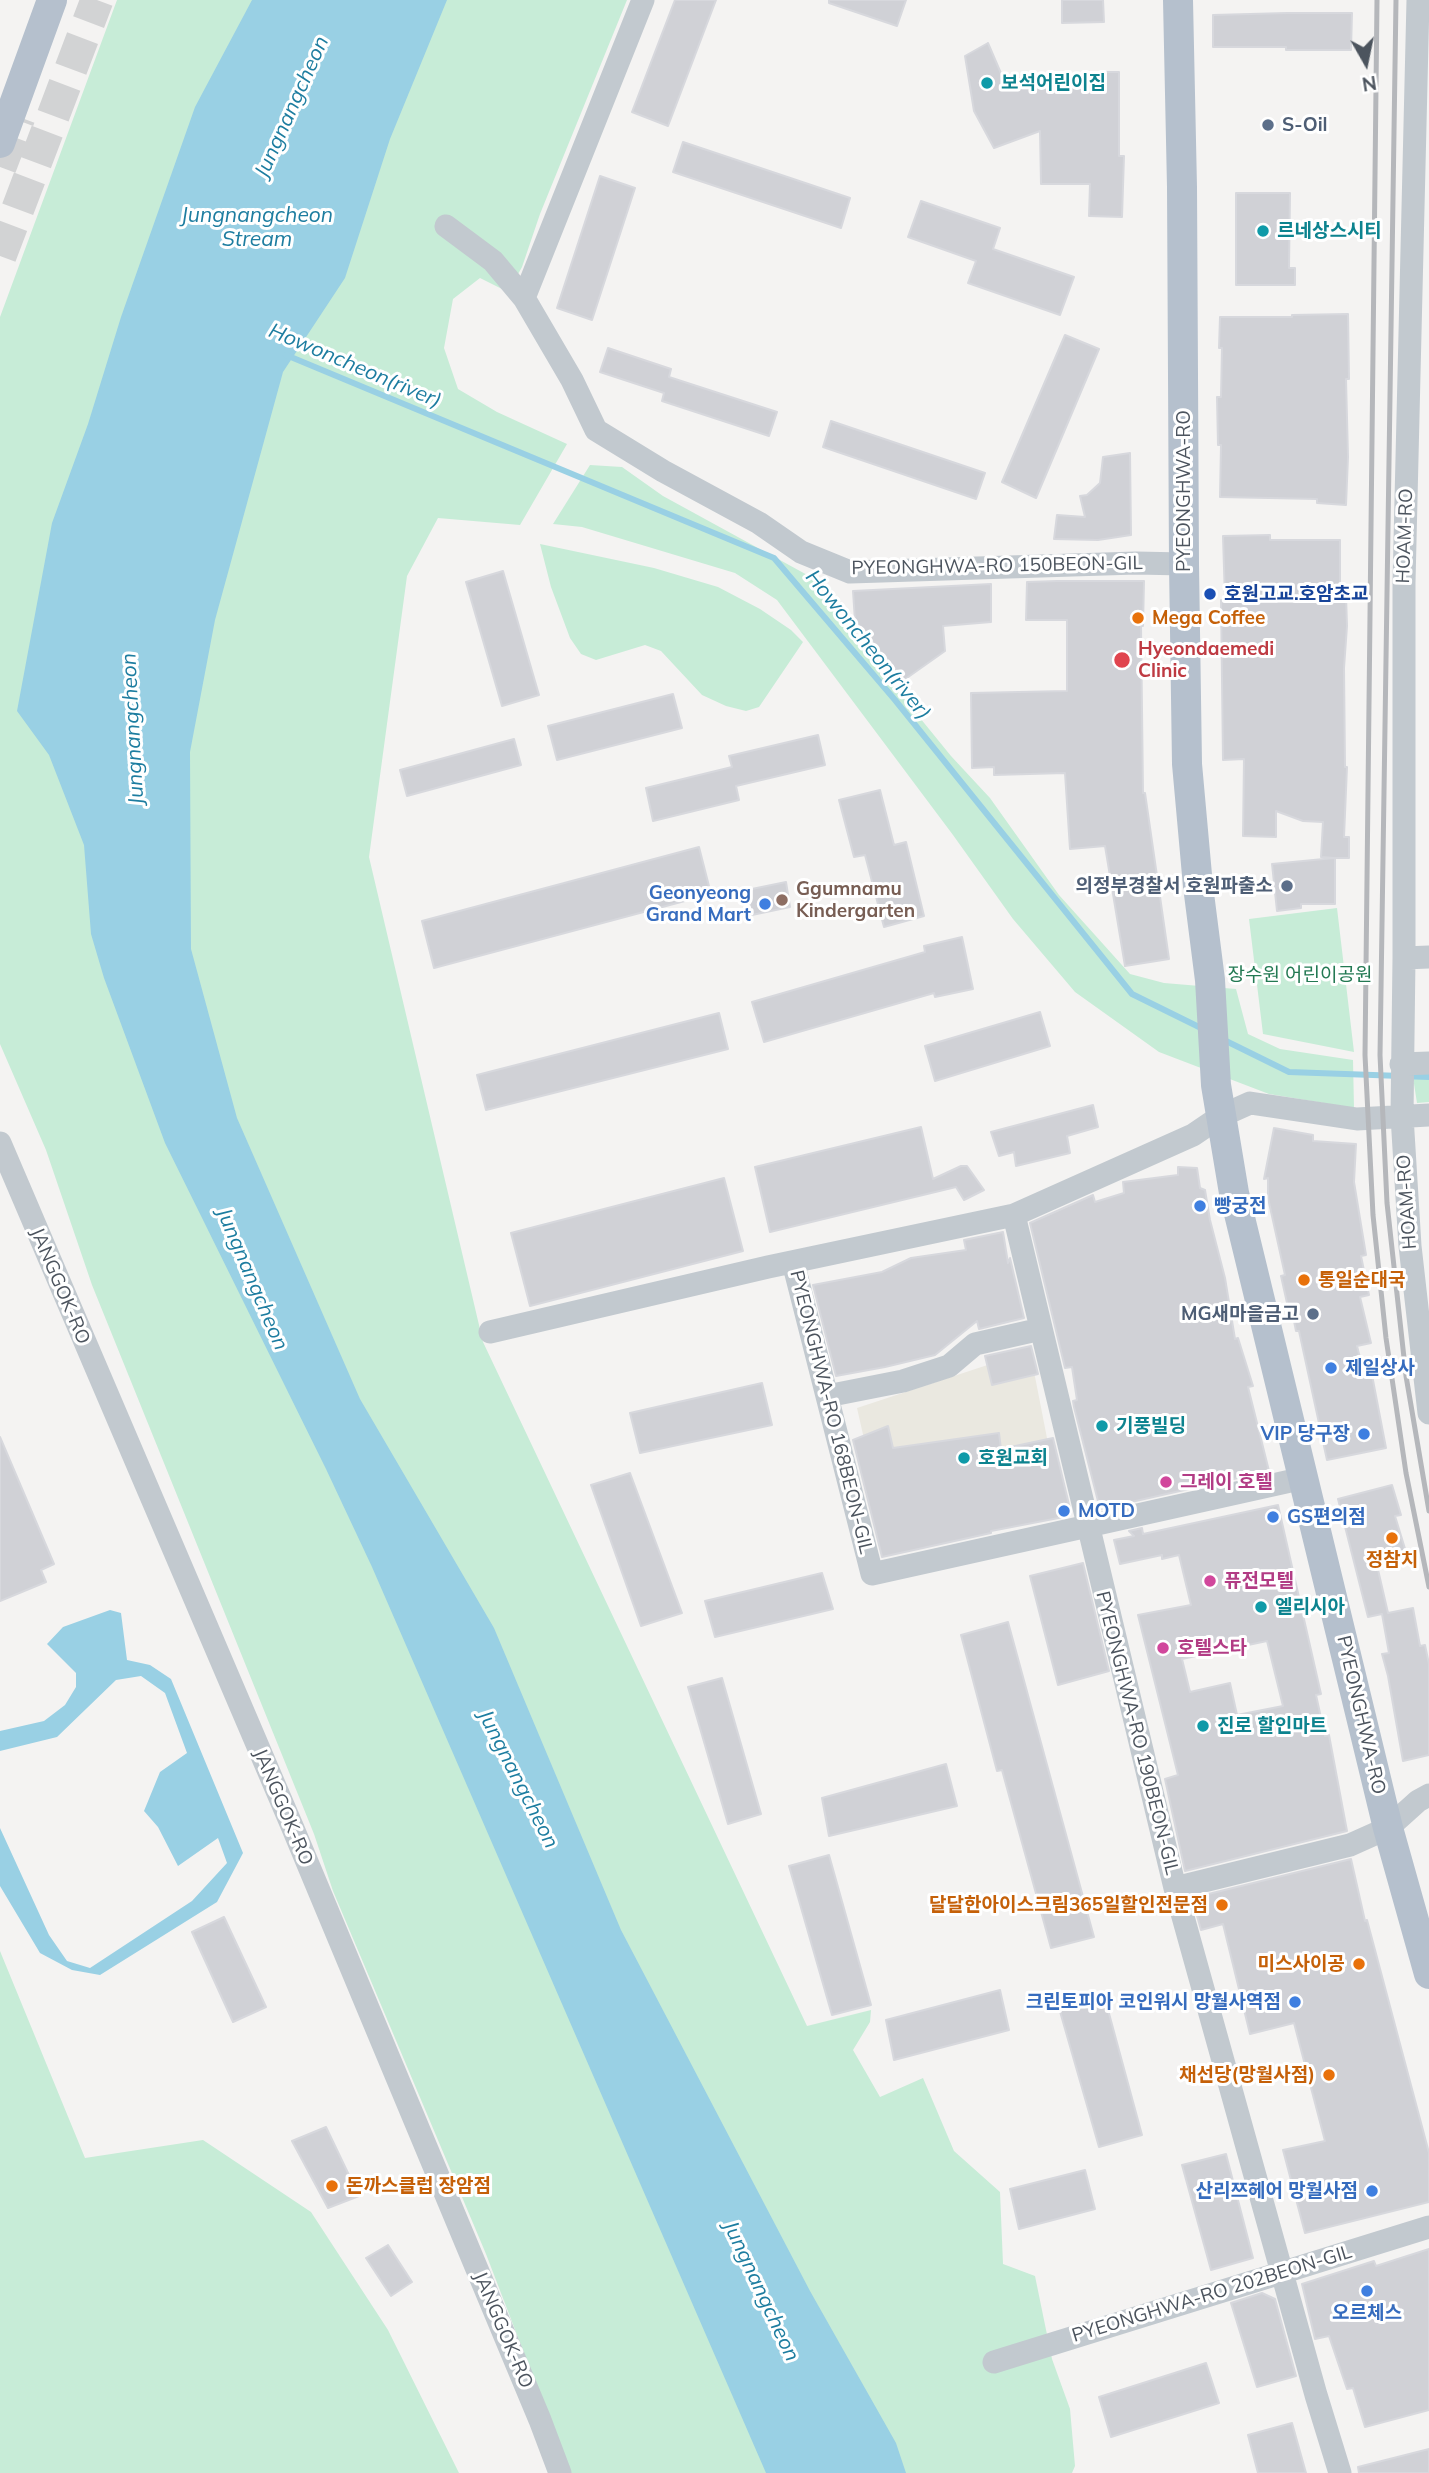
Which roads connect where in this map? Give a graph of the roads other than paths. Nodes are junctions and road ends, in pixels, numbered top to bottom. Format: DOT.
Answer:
graph roads {
  1 [pos="52,0"];
  2 [pos="643,0"];
  3 [pos="1178,0"];
  4 [pos="1418,0"];
  5 [pos="0,143"];
  6 [pos="1422,143"];
  7 [pos="446,226"];
  8 [pos="524,298"];
  9 [pos="1420,320"];
  10 [pos="1184,564"];
  11 [pos="1429,957"];
  12 [pos="1404,958"];
  13 [pos="1429,1063"];
  14 [pos="1401,1069"];
  15 [pos="1429,1115"];
  16 [pos="1221,1116"];
  17 [pos="1402,1116"];
  18 [pos="0,1143"];
  19 [pos="1014,1215"];
  20 [pos="793,1262"];
  21 [pos="1041,1329"];
  22 [pos="490,1332"];
  23 [pos="827,1396"];
  24 [pos="1429,1413"];
  25 [pos="1304,1478"];
  26 [pos="1087,1526"];
  27 [pos="1429,1795"];
  28 [pos="1388,1828"];
  29 [pos="1175,1888"];
  30 [pos="1429,1974"];
  31 [pos="1429,2227"];
  32 [pos="1282,2272"];
  33 [pos="994,2362"];
  34 [pos="561,2473"];
  35 [pos="1340,2473"];
  1 -- 5 [label="main road"];
  2 -- 8 [label="street"];
  3 -- 10 [label="main road, PYEONGHWA-RO"];
  4 -- 6 [label="street, HOAM-RO"];
  6 -- 9 [label="street, HOAM-RO"];
  7 -- 8 [label="street"];
  8 -- 10 [label="street, PYEONGHWA-RO 150BEON-GIL"];
  9 -- 12 [label="street, HOAM-RO"];
  10 -- 16 [label="main road, PYEONGHWA-RO"];
  11 -- 12 [label="street"];
  12 -- 14 [label="street, HOAM-RO"];
  13 -- 14 [label="street"];
  14 -- 17 [label="street, HOAM-RO"];
  15 -- 17 [label="street, PYEONGHWA-RO 168BEON-GIL"];
  16 -- 17 [label="street, PYEONGHWA-RO 168BEON-GIL"];
  16 -- 19 [label="street, PYEONGHWA-RO 168BEON-GIL"];
  16 -- 25 [label="main road, PYEONGHWA-RO"];
  17 -- 24 [label="street, HOAM-RO"];
  18 -- 34 [label="street, JANGGOK-RO"];
  19 -- 20 [label="street, PYEONGHWA-RO 168BEON-GIL"];
  19 -- 21 [label="street, PYEONGHWA-RO 190BEON-GIL"];
  20 -- 22 [label="street"];
  20 -- 23 [label="street, PYEONGHWA-RO 168BEON-GIL"];
  21 -- 23 [label="street"];
  21 -- 26 [label="street, PYEONGHWA-RO 190BEON-GIL"];
  23 -- 26 [label="street, PYEONGHWA-RO 168BEON-GIL"];
  25 -- 26 [label="street, PYEONGHWA-RO 168BEON-GIL"];
  25 -- 28 [label="main road, PYEONGHWA-RO"];
  26 -- 29 [label="street, PYEONGHWA-RO 190BEON-GIL"];
  27 -- 28 [label="street, PYEONGHWA-RO 190BEON-GIL"];
  28 -- 29 [label="street, PYEONGHWA-RO 190BEON-GIL"];
  28 -- 30 [label="main road, PYEONGHWA-RO"];
  29 -- 32 [label="street"];
  31 -- 32 [label="street, PYEONGHWA-RO 202BEON-GIL"];
  32 -- 33 [label="street, PYEONGHWA-RO 202BEON-GIL"];
  32 -- 35 [label="street"];
}
